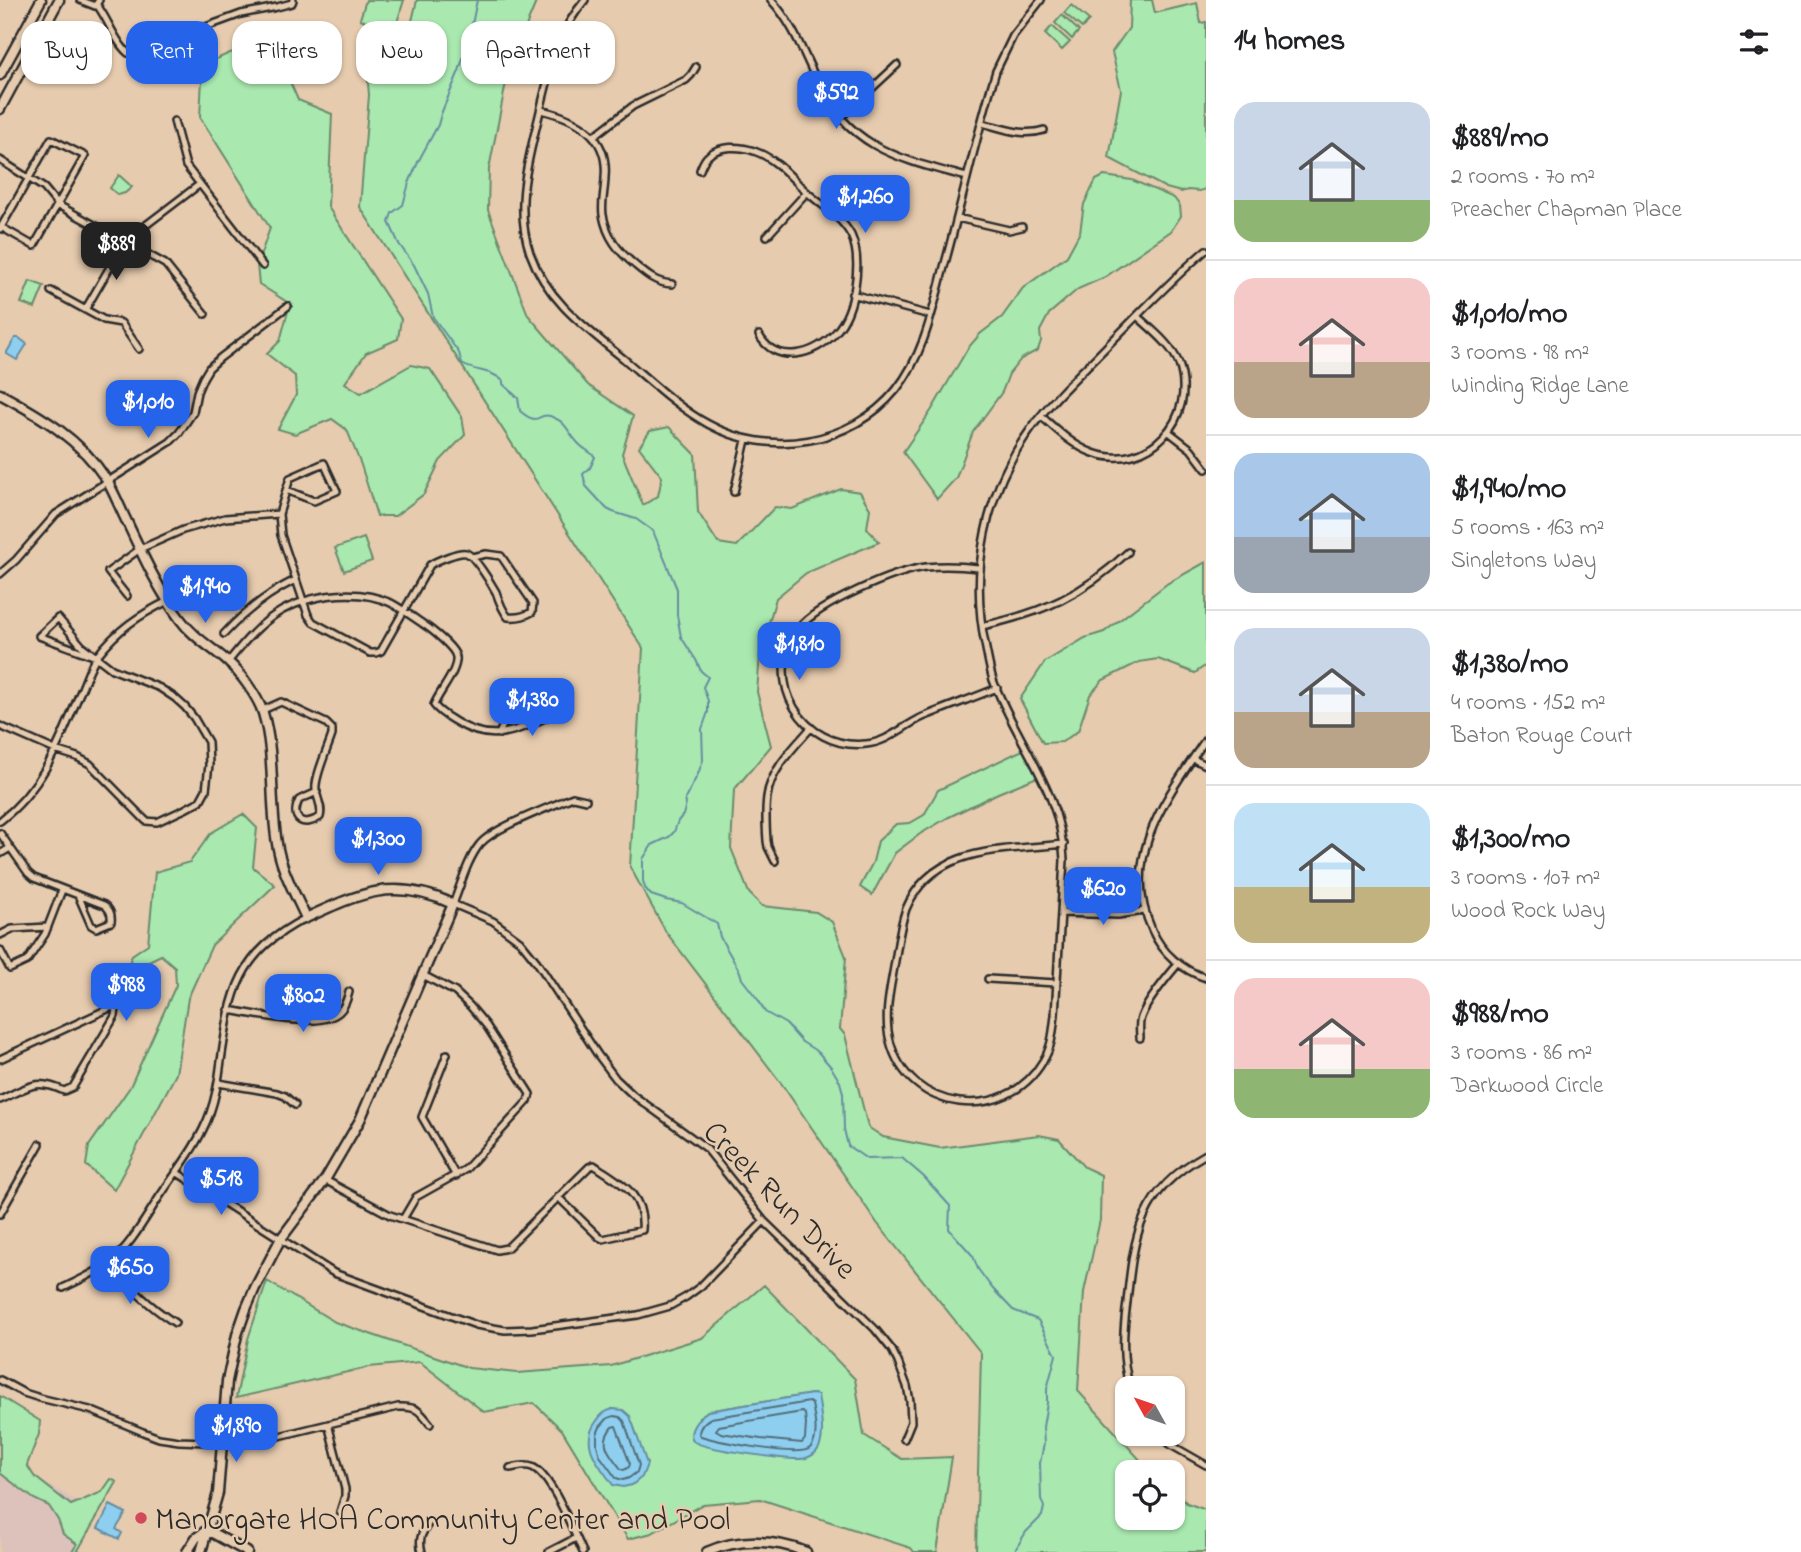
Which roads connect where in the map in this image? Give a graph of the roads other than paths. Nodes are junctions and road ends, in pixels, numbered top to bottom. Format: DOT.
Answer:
graph roads {
  1 [pos="41,0"];
  2 [pos="59,0"];
  3 [pos="80,0"];
  4 [pos="585,0"];
  5 [pos="771,0"];
  6 [pos="1041,0"];
  7 [pos="292,2"];
  8 [pos="98,3"];
  9 [pos="897,65"];
  10 [pos="696,67"];
  11 [pos="0,75"];
  12 [pos="0,109"];
  13 [pos="541,110"];
  14 [pos="841,117"];
  15 [pos="174,121"];
  16 [pos="982,123"];
  17 [pos="1044,130"];
  18 [pos="594,136"];
  19 [pos="0,160"];
  20 [pos="700,170"];
  21 [pos="28,177"];
  22 [pos="967,177"];
  23 [pos="200,184"];
  24 [pos="807,192"];
  25 [pos="58,205"];
  26 [pos="957,218"];
  27 [pos="1022,227"];
  28 [pos="1,228"];
  29 [pos="767,236"];
  30 [pos="125,241"];
  31 [pos="1206,250"];
  32 [pos="263,266"];
  33 [pos="673,284"];
  34 [pos="51,291"];
  35 [pos="852,294"];
  36 [pos="288,306"];
  37 [pos="85,310"];
  38 [pos="205,314"];
  39 [pos="930,315"];
  40 [pos="1137,316"];
  41 [pos="759,335"];
  42 [pos="139,349"];
  43 [pos="0,394"];
  44 [pos="1041,416"];
  45 [pos="1169,432"];
  46 [pos="746,440"];
  47 [pos="1206,469"];
  48 [pos="108,481"];
  49 [pos="286,490"];
  50 [pos="734,492"];
  51 [pos="279,514"];
  52 [pos="139,549"];
  53 [pos="1128,552"];
  54 [pos="472,557"];
  55 [pos="979,568"];
  56 [pos="0,574"];
  57 [pos="295,580"];
  58 [pos="127,596"];
  59 [pos="168,601"];
  60 [pos="303,601"];
  61 [pos="403,611"];
  62 [pos="982,626"];
  63 [pos="224,634"];
  64 [pos="96,657"];
  65 [pos="228,662"];
  66 [pos="997,688"];
  67 [pos="262,710"];
  68 [pos="0,726"];
  69 [pos="810,729"];
  70 [pos="499,734"];
  71 [pos="1206,739"];
  72 [pos="55,750"];
  73 [pos="1193,759"];
  74 [pos="1206,765"];
  75 [pos="317,792"];
  76 [pos="586,800"];
  77 [pos="0,821"];
  78 [pos="0,833"];
  79 [pos="1064,844"];
  80 [pos="10,848"];
  81 [pos="0,854"];
  82 [pos="775,861"];
  83 [pos="62,890"];
  84 [pos="78,895"];
  85 [pos="453,904"];
  86 [pos="1144,911"];
  87 [pos="1061,913"];
  88 [pos="306,918"];
  89 [pos="48,927"];
  90 [pos="0,935"];
  91 [pos="0,950"];
  92 [pos="1178,964"];
  93 [pos="423,975"];
  94 [pos="1206,978"];
  95 [pos="988,979"];
  96 [pos="1056,983"];
  97 [pos="349,992"];
  98 [pos="229,1010"];
  99 [pos="1140,1038"];
  100 [pos="447,1054"];
  101 [pos="0,1059"];
  102 [pos="218,1083"];
  103 [pos="0,1100"];
  104 [pos="295,1105"];
  105 [pos="40,1144"];
  106 [pos="1206,1154"];
  107 [pos="176,1172"];
  108 [pos="456,1176"];
  109 [pos="325,1180"];
  110 [pos="558,1198"];
  111 [pos="0,1214"];
  112 [pos="403,1219"];
  113 [pos="764,1221"];
  114 [pos="280,1240"];
  115 [pos="111,1262"];
  116 [pos="64,1288"];
  117 [pos="175,1323"];
  118 [pos="1127,1376"];
  119 [pos="0,1380"];
  120 [pos="328,1424"];
  121 [pos="430,1424"];
  122 [pos="904,1439"];
  123 [pos="222,1442"];
  124 [pos="1173,1446"];
  125 [pos="1206,1465"];
  126 [pos="510,1468"];
  127 [pos="340,1512"];
  128 [pos="430,1521"];
  129 [pos="207,1530"];
  130 [pos="576,1538"];
  131 [pos="187,1552"];
  132 [pos="201,1552"];
  133 [pos="247,1552"];
  134 [pos="422,1552"];
  135 [pos="549,1552"];
  136 [pos="583,1552"];
  137 [pos="707,1552"];
  138 [pos="806,1552"];
  1 -- 11 [label="street"];
  2 -- 12 [label="street"];
  3 -- 8 [label="street"];
  4 -- 13 [label="street"];
  5 -- 14 [label="street"];
  6 -- 16 [label="street"];
  7 -- 8 [label="street"];
  9 -- 14 [label="street"];
  10 -- 18 [label="street"];
  13 -- 18 [label="street"];
  13 -- 46 [label="street"];
  14 -- 22 [label="street"];
  15 -- 23 [label="street"];
  16 -- 17 [label="street"];
  16 -- 22 [label="street"];
  18 -- 33 [label="street"];
  19 -- 21 [label="street"];
  20 -- 24 [label="street"];
  21 -- 25 [label="street"];
  21 -- 25 [label="street"];
  21 -- 28 [label="street"];
  22 -- 26 [label="street"];
  23 -- 30 [label="street"];
  23 -- 32 [label="street"];
  24 -- 29 [label="street"];
  24 -- 35 [label="street"];
  25 -- 28 [label="street"];
  25 -- 30 [label="street"];
  26 -- 27 [label="street"];
  26 -- 39 [label="street"];
  30 -- 37 [label="street"];
  30 -- 38 [label="street"];
  31 -- 40 [label="street"];
  34 -- 37 [label="street"];
  35 -- 39 [label="street"];
  35 -- 41 [label="street"];
  36 -- 48 [label="street"];
  37 -- 42 [label="street"];
  39 -- 46 [label="street"];
  40 -- 44 [label="street"];
  40 -- 45 [label="street"];
  43 -- 48 [label="street"];
  44 -- 45 [label="street"];
  44 -- 55 [label="street"];
  45 -- 47 [label="street"];
  46 -- 50 [label="street"];
  48 -- 52 [label="street"];
  48 -- 56 [label="street"];
  49 -- 49 [label="street"];
  49 -- 51 [label="street"];
  51 -- 52 [label="street"];
  51 -- 57 [label="street"];
  52 -- 58 [label="street"];
  52 -- 59 [label="street"];
  53 -- 62 [label="street"];
  54 -- 54 [label="street"];
  54 -- 61 [label="street"];
  55 -- 62 [label="street"];
  55 -- 69 [label="street"];
  57 -- 60 [label="street"];
  57 -- 63 [label="street"];
  59 -- 64 [label="street"];
  59 -- 65 [label="street"];
  60 -- 61 [label="street"];
  60 -- 61 [label="street"];
  60 -- 65 [label="street"];
  61 -- 70 [label="street"];
  62 -- 66 [label="street"];
  64 -- 64 [label="street"];
  64 -- 72 [label="street"];
  64 -- 72 [label="street"];
  65 -- 67 [label="street"];
  66 -- 69 [label="street"];
  66 -- 79 [label="street"];
  67 -- 75 [label="street"];
  67 -- 88 [label="street"];
  68 -- 72 [label="street"];
  69 -- 82 [label="street"];
  70 -- 70 [label="street"];
  71 -- 73 [label="street"];
  72 -- 77 [label="street"];
  73 -- 74 [label="street"];
  73 -- 86 [label="street"];
  75 -- 75 [label="street"];
  76 -- 85 [label="street"];
  78 -- 80 [label="street"];
  79 -- 87 [label="street"];
  79 -- 96 [label="street"];
  80 -- 81 [label="street"];
  80 -- 83 [label="street"];
  83 -- 84 [label="street"];
  83 -- 89 [label="street"];
  84 -- 84 [label="street"];
  85 -- 88 [label="street"];
  85 -- 93 [label="street"];
  85 -- 113 [label="street, Creek Run Drive"];
  86 -- 87 [label="street"];
  86 -- 92 [label="street"];
  87 -- 96 [label="street"];
  88 -- 98 [label="street"];
  89 -- 90 [label="street"];
  89 -- 91 [label="street"];
  92 -- 94 [label="street"];
  92 -- 99 [label="street"];
  93 -- 108 [label="street"];
  93 -- 109 [label="street"];
  95 -- 96 [label="street"];
  97 -- 98 [label="street"];
  98 -- 102 [label="street"];
  100 -- 108 [label="street"];
  101 -- 103 [label="street"];
  102 -- 104 [label="street"];
  102 -- 107 [label="street"];
  105 -- 111 [label="street"];
  106 -- 118 [label="street"];
  107 -- 114 [label="street"];
  107 -- 115 [label="street"];
  108 -- 112 [label="street"];
  109 -- 112 [label="street"];
  109 -- 114 [label="street"];
  110 -- 110 [label="street"];
  110 -- 112 [label="street"];
  113 -- 114 [label="street"];
  113 -- 122 [label="street, Creek Run Drive"];
  114 -- 123 [label="street"];
  115 -- 116 [label="street"];
  115 -- 117 [label="street"];
  119 -- 123 [label="street"];
  120 -- 121 [label="street"];
  120 -- 123 [label="street"];
  120 -- 127 [label="street"];
  123 -- 129 [label="street"];
  124 -- 125 [label="street"];
  126 -- 130 [label="street"];
  128 -- 134 [label="street"];
  129 -- 131 [label="street"];
  129 -- 132 [label="street"];
  129 -- 133 [label="street"];
  130 -- 135 [label="street"];
  130 -- 136 [label="street"];
  137 -- 138 [label="street"];
}
